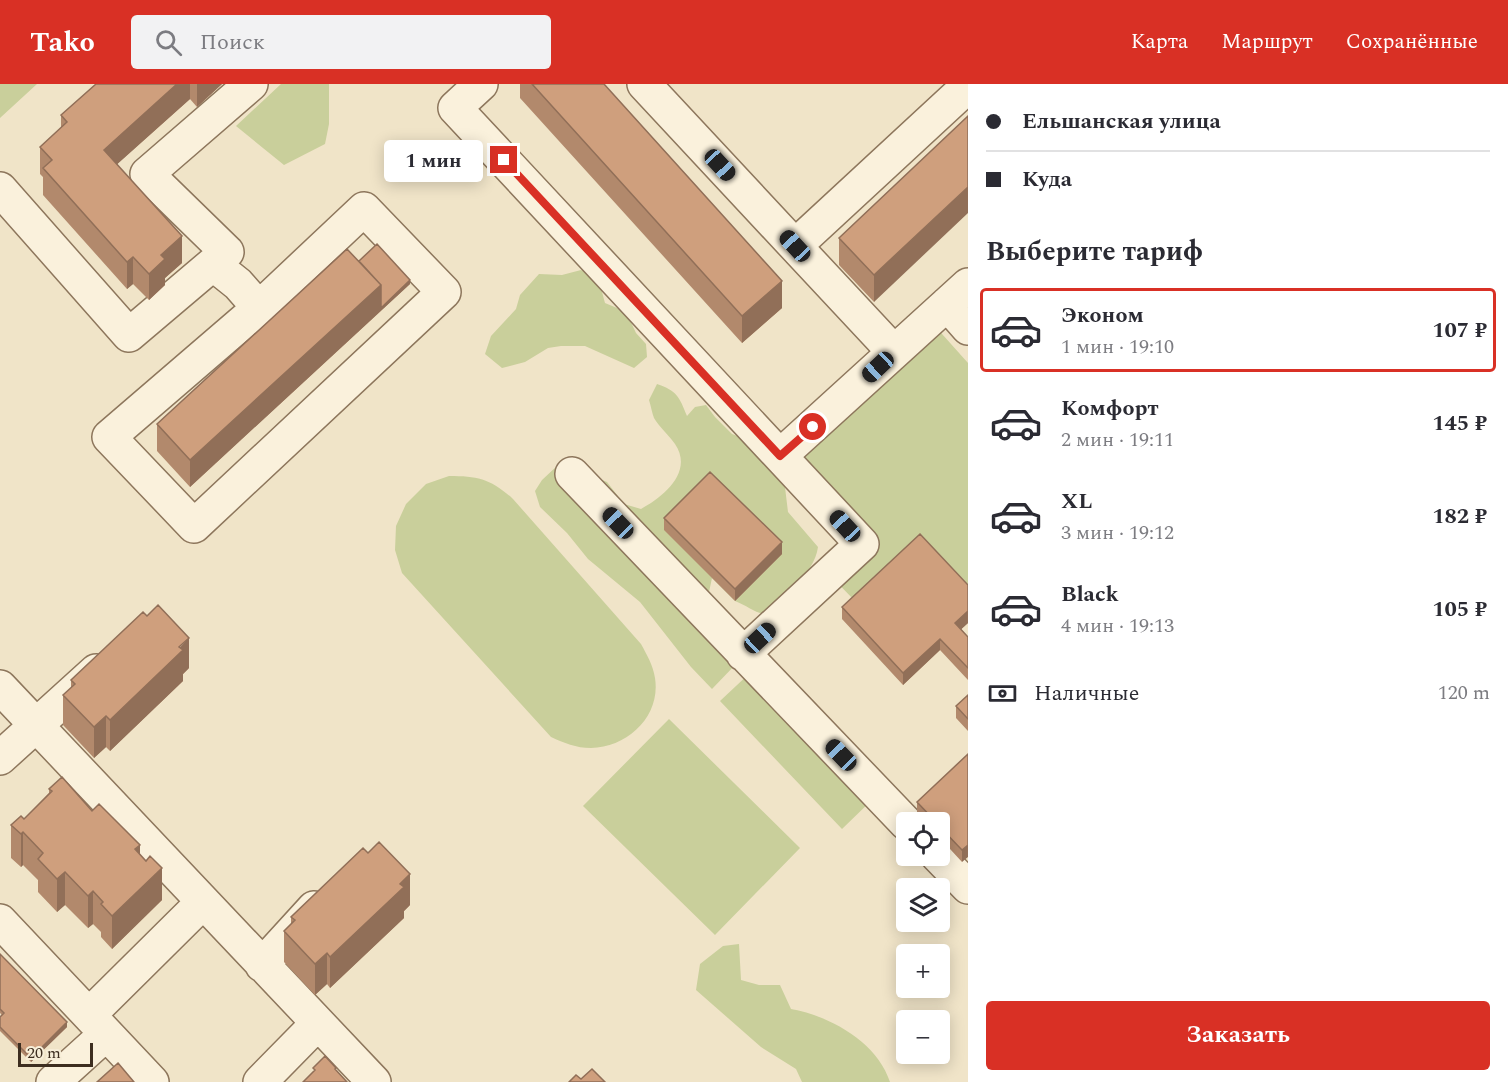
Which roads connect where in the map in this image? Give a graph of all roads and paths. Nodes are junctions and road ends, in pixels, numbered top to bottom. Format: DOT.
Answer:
graph roads {
  1 [pos="251,84"];
  2 [pos="481,84"];
  3 [pos="644,84"];
  4 [pos="968,86"];
  5 [pos="0,189"];
  6 [pos="795,246"];
  7 [pos="213,264"];
  8 [pos="961,306"];
  9 [pos="259,308"];
  10 [pos="894,352"];
  11 [pos="780,456"];
  12 [pos="572,474"];
  13 [pos="118,650"];
  14 [pos="743,654"];
  15 [pos="0,687"];
  16 [pos="36,725"];
  17 [pos="0,758"];
  18 [pos="896,813"];
  19 [pos="949,866"];
  20 [pos="334,886"];
  21 [pos="968,886"];
  22 [pos="203,902"];
  23 [pos="0,921"];
  24 [pos="262,964"];
  25 [pos="318,1023"];
  26 [pos="98,1024"];
  27 [pos="53,1082"];
  28 [pos="152,1082"];
  29 [pos="260,1082"];
  30 [pos="374,1082"];
  1 -- 7 [label="street"];
  2 -- 11 [label="street"];
  3 -- 6 [label="street"];
  4 -- 6 [label="street"];
  5 -- 7 [label="street"];
  6 -- 10 [label="street"];
  7 -- 9 [label="street"];
  8 -- 10 [label="street"];
  9 -- 9 [label="street"];
  10 -- 11 [label="street"];
  11 -- 14 [label="street"];
  12 -- 14 [label="street"];
  13 -- 16 [label="street"];
  14 -- 18 [label="street"];
  15 -- 16 [label="street"];
  16 -- 17 [label="street"];
  16 -- 22 [label="street"];
  19 -- 21 [label="street"];
  20 -- 24 [label="street"];
  22 -- 24 [label="street"];
  22 -- 26 [label="street"];
  23 -- 26 [label="street"];
  24 -- 25 [label="street"];
  25 -- 29 [label="street"];
  25 -- 30 [label="street"];
  26 -- 27 [label="street"];
  26 -- 28 [label="street"];
}
